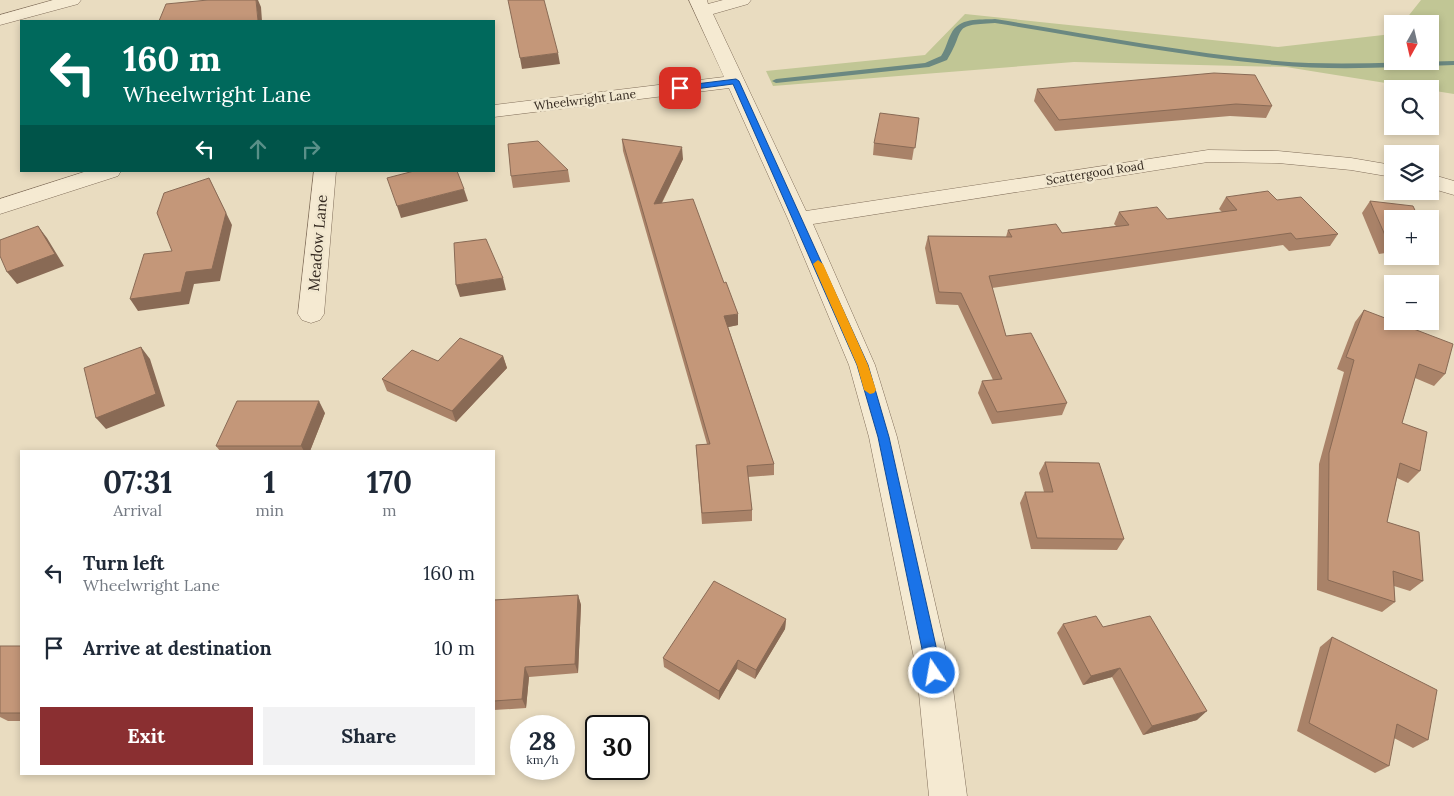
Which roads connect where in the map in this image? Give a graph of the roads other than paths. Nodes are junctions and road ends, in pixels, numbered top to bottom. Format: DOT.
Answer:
graph roads {
  1 [pos="72,0"];
  2 [pos="742,0"];
  3 [pos="700,6"];
  4 [pos="0,20"];
  5 [pos="736,81"];
  6 [pos="495,112"];
  7 [pos="1384,170"];
  8 [pos="107,172"];
  9 [pos="325,172"];
  10 [pos="1439,184"];
  11 [pos="1454,188"];
  12 [pos="0,207"];
  13 [pos="799,219"];
  14 [pos="312,314"];
  15 [pos="948,796"];
  1 -- 4 [label="street"];
  2 -- 3 [label="street"];
  3 -- 5 [label="street"];
  5 -- 6 [label="street, Wheelwright Lane"];
  5 -- 13 [label="street"];
  7 -- 13 [label="street, Scattergood Road"];
  8 -- 12 [label="street"];
  9 -- 14 [label="street, Meadow Lane"];
  10 -- 11 [label="street"];
  13 -- 15 [label="street"];
}
